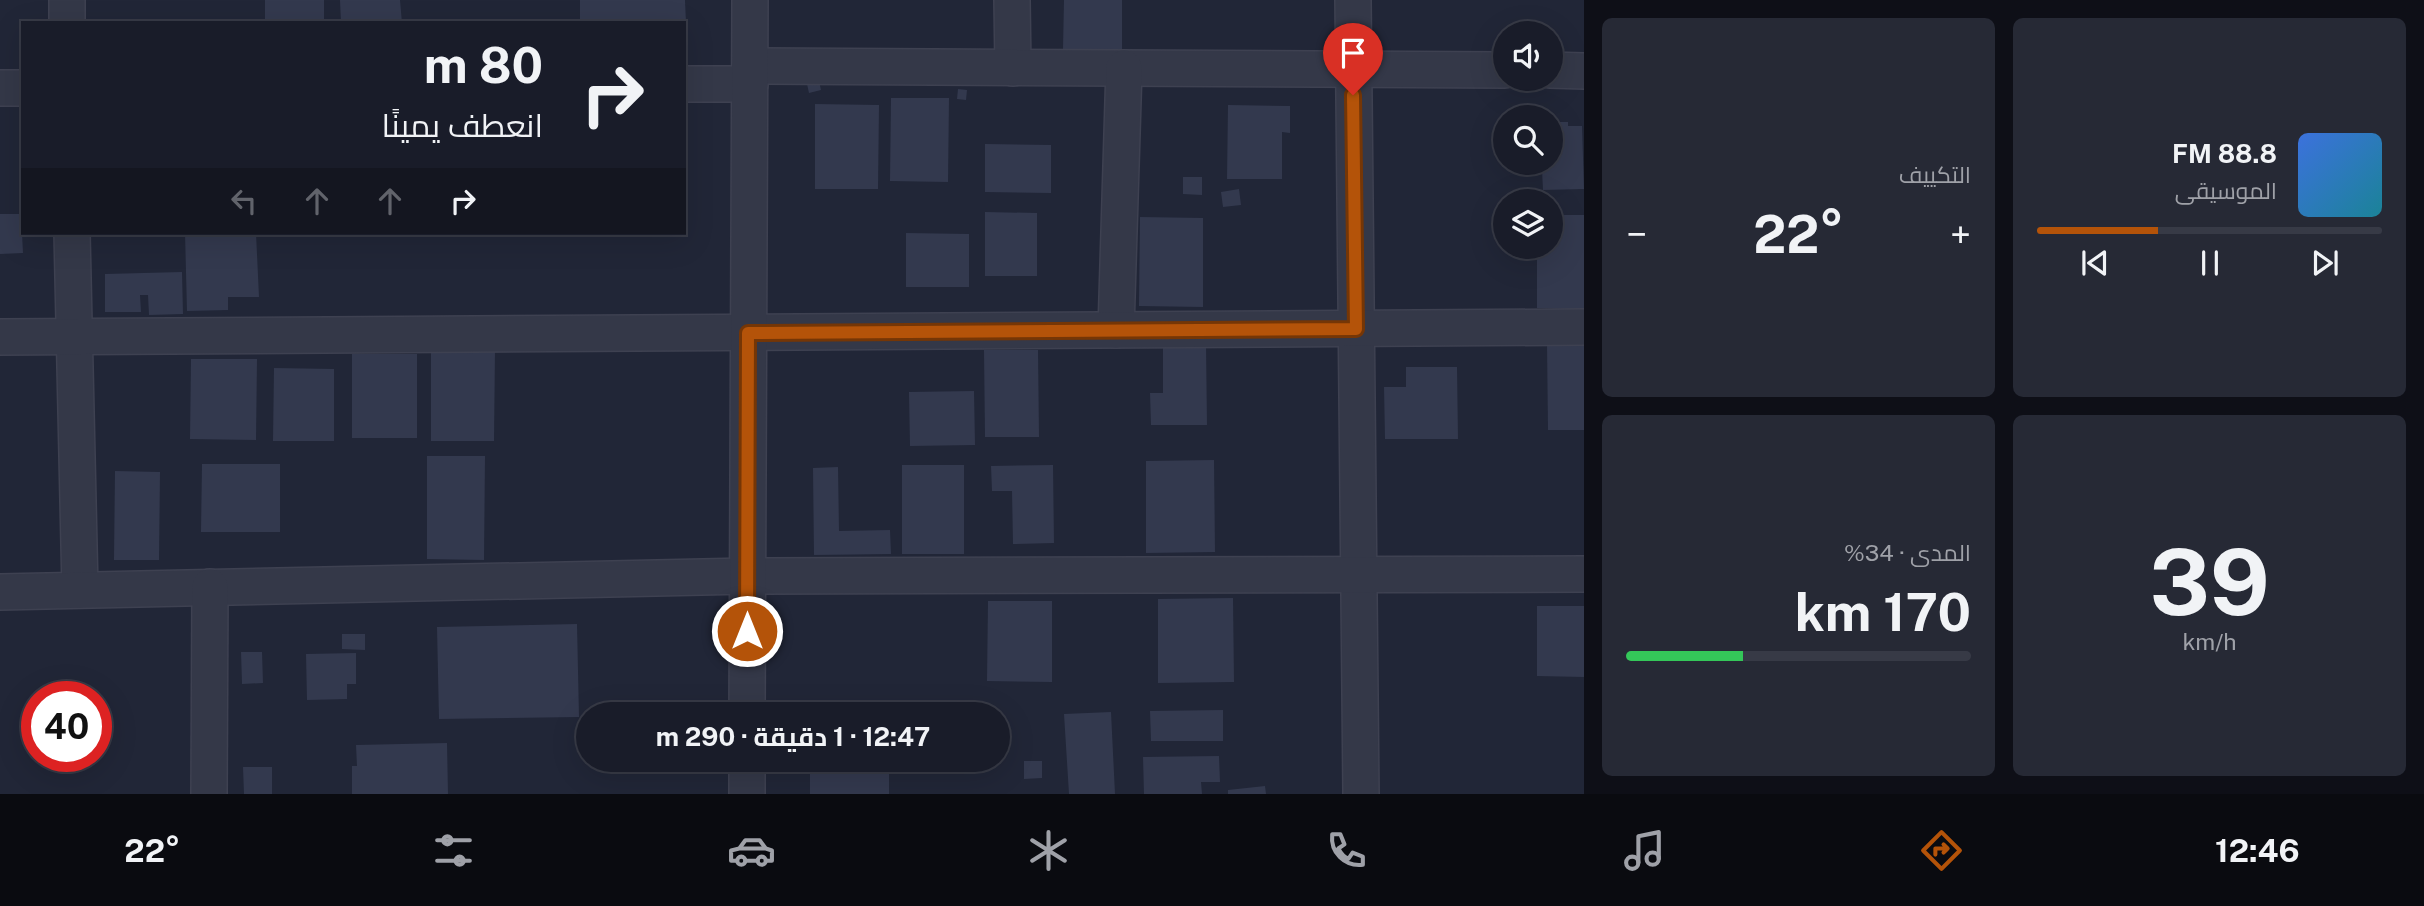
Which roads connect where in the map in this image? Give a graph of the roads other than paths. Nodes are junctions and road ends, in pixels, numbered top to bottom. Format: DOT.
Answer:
graph roads {
  1 [pos="67,0"];
  2 [pos="750,0"];
  3 [pos="1012,0"];
  4 [pos="1353,0"];
  5 [pos="67,21"];
  6 [pos="1013,68"];
  7 [pos="1124,68"];
  8 [pos="1353,69"];
  9 [pos="1493,70"];
  10 [pos="1563,70"];
  11 [pos="1584,71"];
  12 [pos="750,75"];
  13 [pos="686,84"];
  14 [pos="0,88"];
  15 [pos="21,88"];
  16 [pos="72,235"];
  17 [pos="1584,327"];
  18 [pos="1356,329"];
  19 [pos="1116,330"];
  20 [pos="748,333"];
  21 [pos="0,337"];
  22 [pos="74,337"];
  23 [pos="1584,574"];
  24 [pos="1359,575"];
  25 [pos="748,576"];
  26 [pos="210,587"];
  27 [pos="80,590"];
  28 [pos="0,592"];
  29 [pos="747,702"];
  30 [pos="747,772"];
  31 [pos="209,794"];
  32 [pos="747,794"];
  33 [pos="1361,794"];
  1 -- 5 [label="street"];
  2 -- 12 [label="street"];
  3 -- 6 [label="street"];
  4 -- 8 [label="street"];
  6 -- 7 [label="street"];
  6 -- 12 [label="street"];
  7 -- 8 [label="street"];
  7 -- 19 [label="street"];
  8 -- 9 [label="street"];
  8 -- 18 [label="street"];
  10 -- 11 [label="street"];
  12 -- 13 [label="street"];
  12 -- 20 [label="street"];
  14 -- 15 [label="street"];
  16 -- 22 [label="street"];
  17 -- 18 [label="street"];
  18 -- 19 [label="street"];
  18 -- 24 [label="street"];
  19 -- 20 [label="street"];
  20 -- 22 [label="street"];
  20 -- 25 [label="street"];
  21 -- 22 [label="street"];
  22 -- 27 [label="street"];
  23 -- 24 [label="street"];
  24 -- 25 [label="street"];
  24 -- 33 [label="street"];
  25 -- 26 [label="street"];
  25 -- 29 [label="street"];
  26 -- 27 [label="street"];
  26 -- 31 [label="street"];
  27 -- 28 [label="street"];
  30 -- 32 [label="street"];
}
